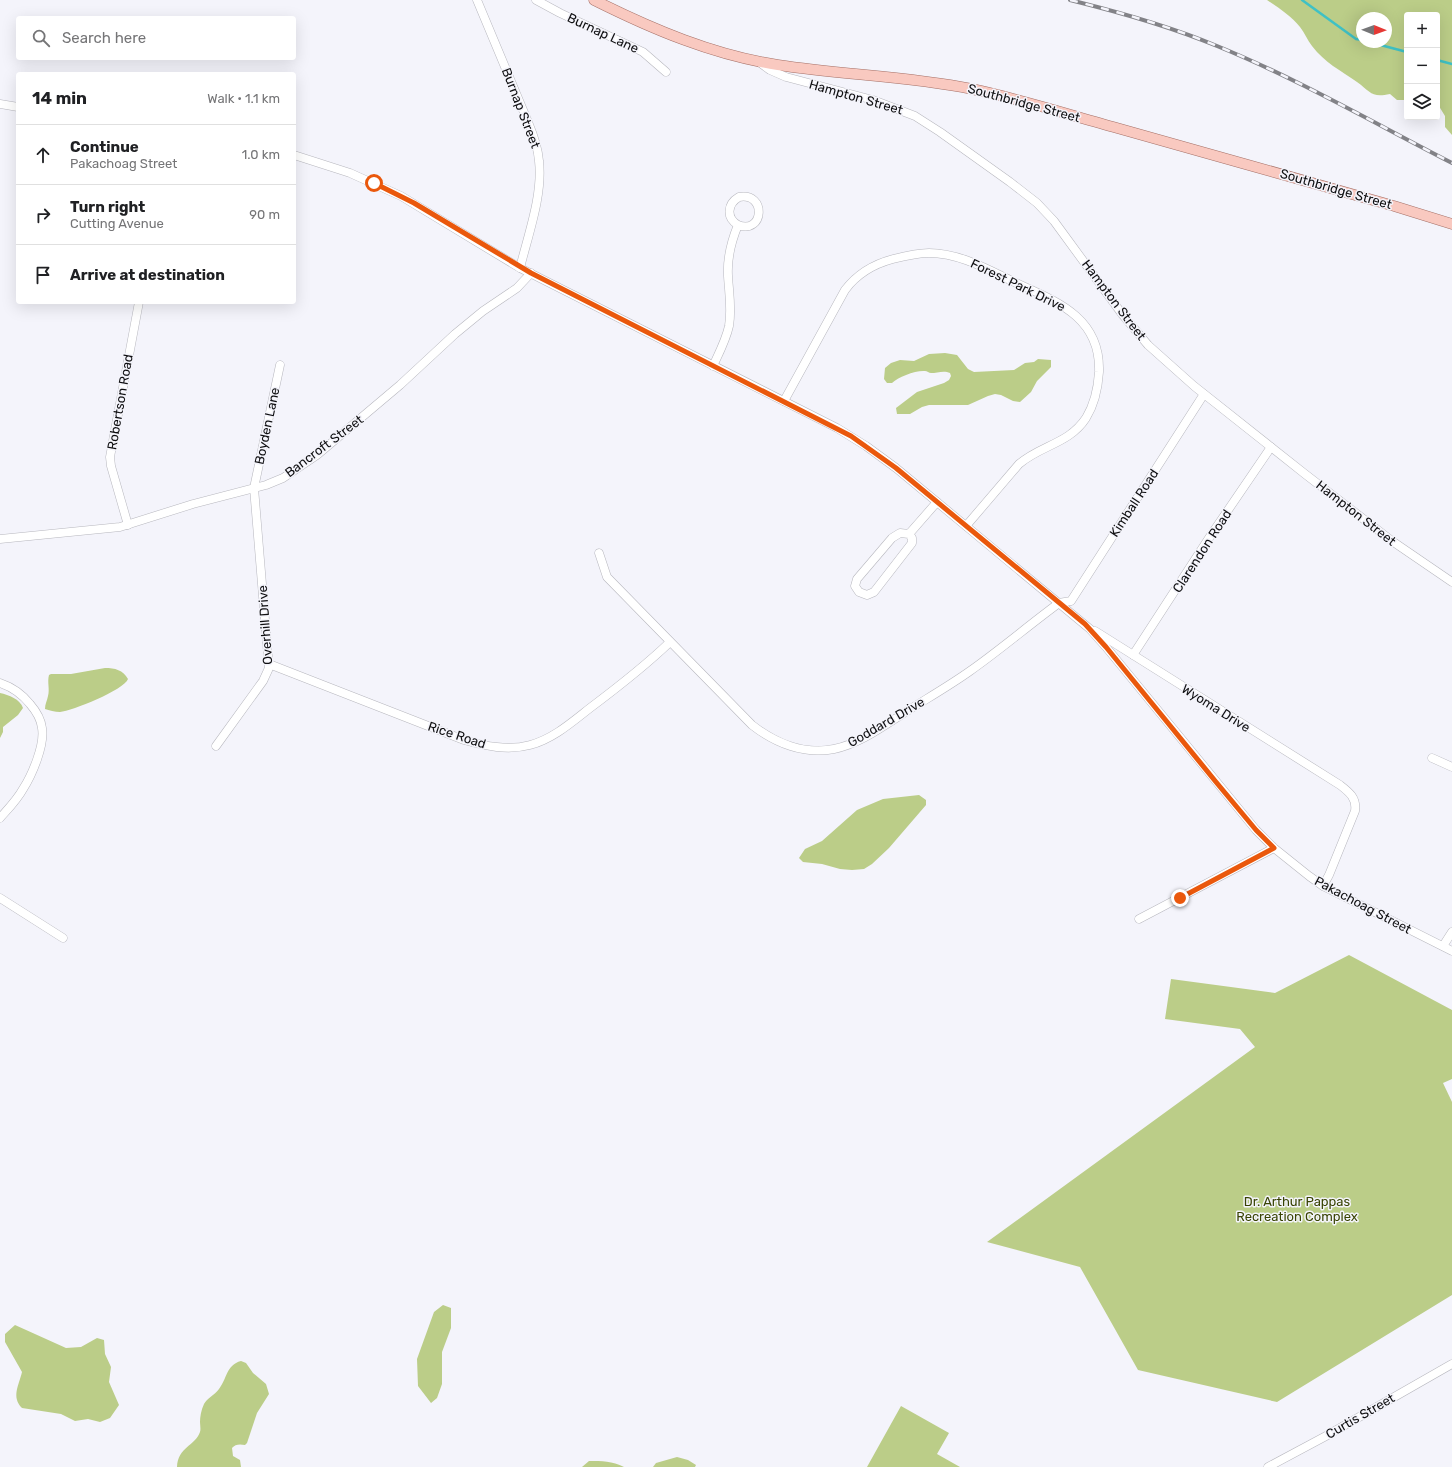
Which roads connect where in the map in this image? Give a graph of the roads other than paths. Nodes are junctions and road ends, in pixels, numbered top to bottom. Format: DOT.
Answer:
graph roads {
  1 [pos="477,0"];
  2 [pos="536,0"];
  3 [pos="594,0"];
  4 [pos="757,61"];
  5 [pos="666,72"];
  6 [pos="0,104"];
  7 [pos="16,107"];
  8 [pos="296,156"];
  9 [pos="1452,224"];
  10 [pos="738,225"];
  11 [pos="520,268"];
  12 [pos="531,273"];
  13 [pos="139,304"];
  14 [pos="280,364"];
  15 [pos="713,366"];
  16 [pos="1204,394"];
  17 [pos="784,401"];
  18 [pos="1271,447"];
  19 [pos="254,488"];
  20 [pos="937,502"];
  21 [pos="128,525"];
  22 [pos="966,526"];
  23 [pos="909,534"];
  24 [pos="0,539"];
  25 [pos="599,553"];
  26 [pos="1452,582"];
  27 [pos="1059,603"];
  28 [pos="1085,624"];
  29 [pos="670,642"];
  30 [pos="1133,655"];
  31 [pos="269,664"];
  32 [pos="0,683"];
  33 [pos="216,746"];
  34 [pos="1432,758"];
  35 [pos="1452,766"];
  36 [pos="0,818"];
  37 [pos="1274,848"];
  38 [pos="1323,886"];
  39 [pos="0,898"];
  40 [pos="1139,919"];
  41 [pos="1452,932"];
  42 [pos="63,938"];
  43 [pos="1443,946"];
  44 [pos="1452,951"];
  45 [pos="1452,1364"];
  46 [pos="1270,1467"];
  1 -- 11 [label="street, Burnap Street"];
  2 -- 5 [label="street, Burnap Lane"];
  3 -- 4 [label="main road, Southbridge Street"];
  4 -- 9 [label="main road, Southbridge Street"];
  4 -- 16 [label="street, Hampton Street"];
  6 -- 7 [label="street"];
  8 -- 11 [label="street, Pakachoag Street"];
  10 -- 15 [label="street"];
  11 -- 12 [label="street, Pakachoag Street"];
  12 -- 15 [label="street, Pakachoag Street"];
  12 -- 19 [label="street, Bancroft Street"];
  13 -- 21 [label="street, Robertson Road"];
  14 -- 19 [label="street, Boyden Lane"];
  15 -- 17 [label="street, Pakachoag Street"];
  16 -- 18 [label="street, Hampton Street"];
  16 -- 27 [label="street, Kimball Road"];
  17 -- 20 [label="street, Pakachoag Street"];
  17 -- 22 [label="street, Forest Park Drive"];
  18 -- 26 [label="street, Hampton Street"];
  18 -- 30 [label="street, Clarendon Road"];
  19 -- 21 [label="street, Bancroft Street"];
  19 -- 31 [label="street, Overhill Drive"];
  20 -- 22 [label="street, Pakachoag Street"];
  20 -- 23 [label="street"];
  21 -- 24 [label="street, Bancroft Street"];
  22 -- 27 [label="street, Pakachoag Street"];
  23 -- 23 [label="street"];
  25 -- 29 [label="street, Goddard Drive"];
  27 -- 28 [label="street, Pakachoag Street"];
  27 -- 29 [label="street, Goddard Drive"];
  28 -- 30 [label="street, Wyoma Drive"];
  28 -- 37 [label="street, Pakachoag Street"];
  29 -- 31 [label="street, Rice Road"];
  30 -- 38 [label="street, Wyoma Drive"];
  31 -- 33 [label="street, Overhill Drive"];
  32 -- 36 [label="street"];
  34 -- 35 [label="street"];
  37 -- 38 [label="street, Pakachoag Street"];
  37 -- 40 [label="street"];
  38 -- 43 [label="street, Pakachoag Street"];
  39 -- 42 [label="street"];
  41 -- 43 [label="street"];
  43 -- 44 [label="street, Pakachoag Street"];
  45 -- 46 [label="street, Curtis Street"];
}
